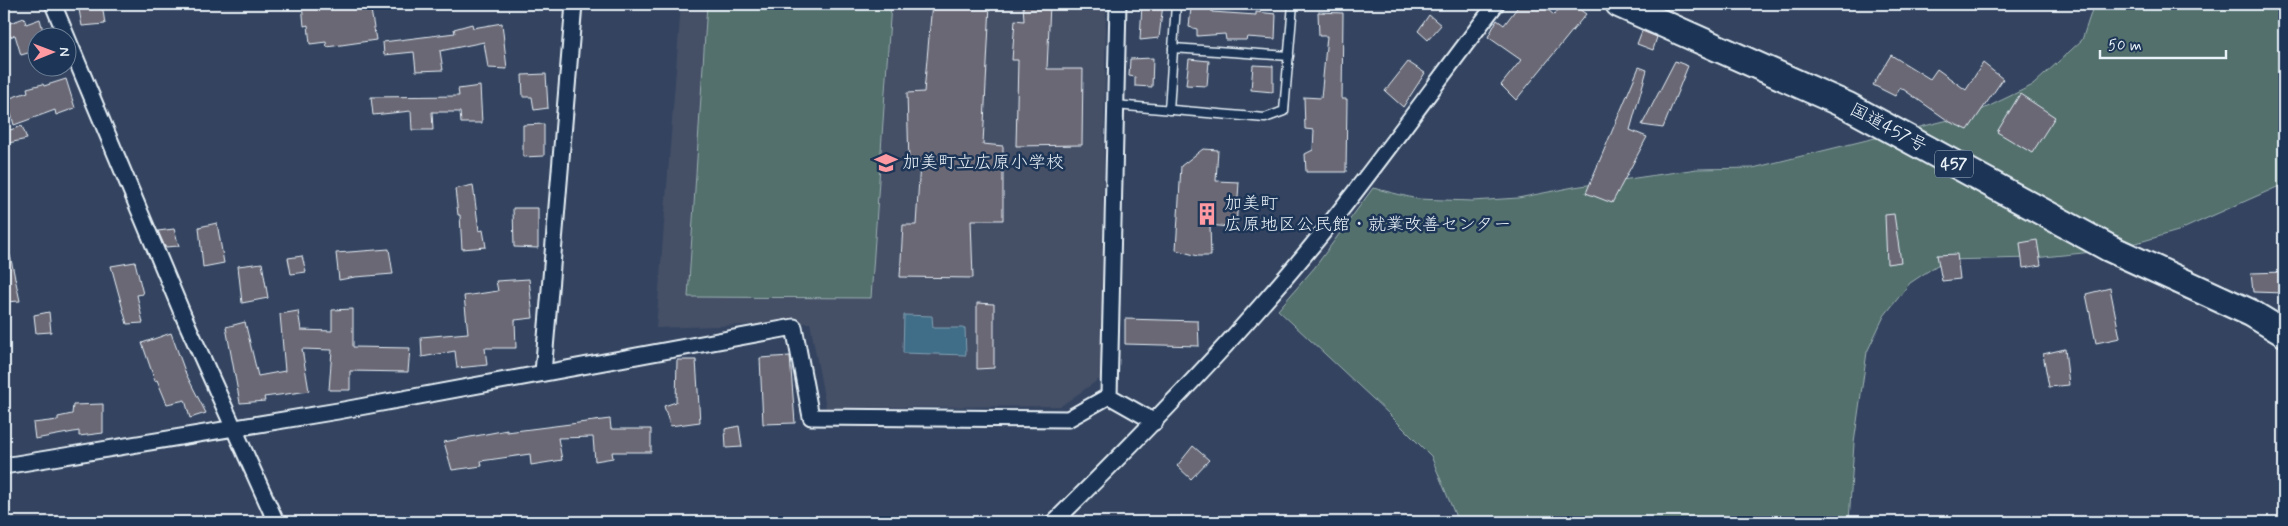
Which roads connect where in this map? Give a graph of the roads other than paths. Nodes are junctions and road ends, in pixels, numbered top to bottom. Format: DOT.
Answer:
graph roads {
  1 [pos="53,4"];
  2 [pos="574,4"];
  3 [pos="1118,4"];
  4 [pos="1176,4"];
  5 [pos="1293,4"];
  6 [pos="1496,4"];
  7 [pos="1618,4"];
  8 [pos="1173,48"];
  9 [pos="1289,56"];
  10 [pos="1115,106"];
  11 [pos="1169,110"];
  12 [pos="2284,333"];
  13 [pos="543,373"];
  14 [pos="1109,396"];
  15 [pos="1155,422"];
  16 [pos="233,427"];
  17 [pos="4,466"];
  18 [pos="276,522"];
  19 [pos="1054,522"];
  1 -- 16 [label="street"];
  2 -- 13 [label="street"];
  3 -- 10 [label="street"];
  4 -- 8 [label="lane"];
  5 -- 9 [label="lane"];
  6 -- 15 [label="street"];
  7 -- 12 [label="highway, 国道457号 / 457"];
  8 -- 9 [label="lane"];
  8 -- 11 [label="lane"];
  9 -- 11 [label="lane"];
  10 -- 11 [label="lane"];
  10 -- 14 [label="street"];
  13 -- 14 [label="street"];
  13 -- 16 [label="street"];
  14 -- 15 [label="street"];
  15 -- 19 [label="street"];
  16 -- 17 [label="street"];
  16 -- 18 [label="street"];
}
